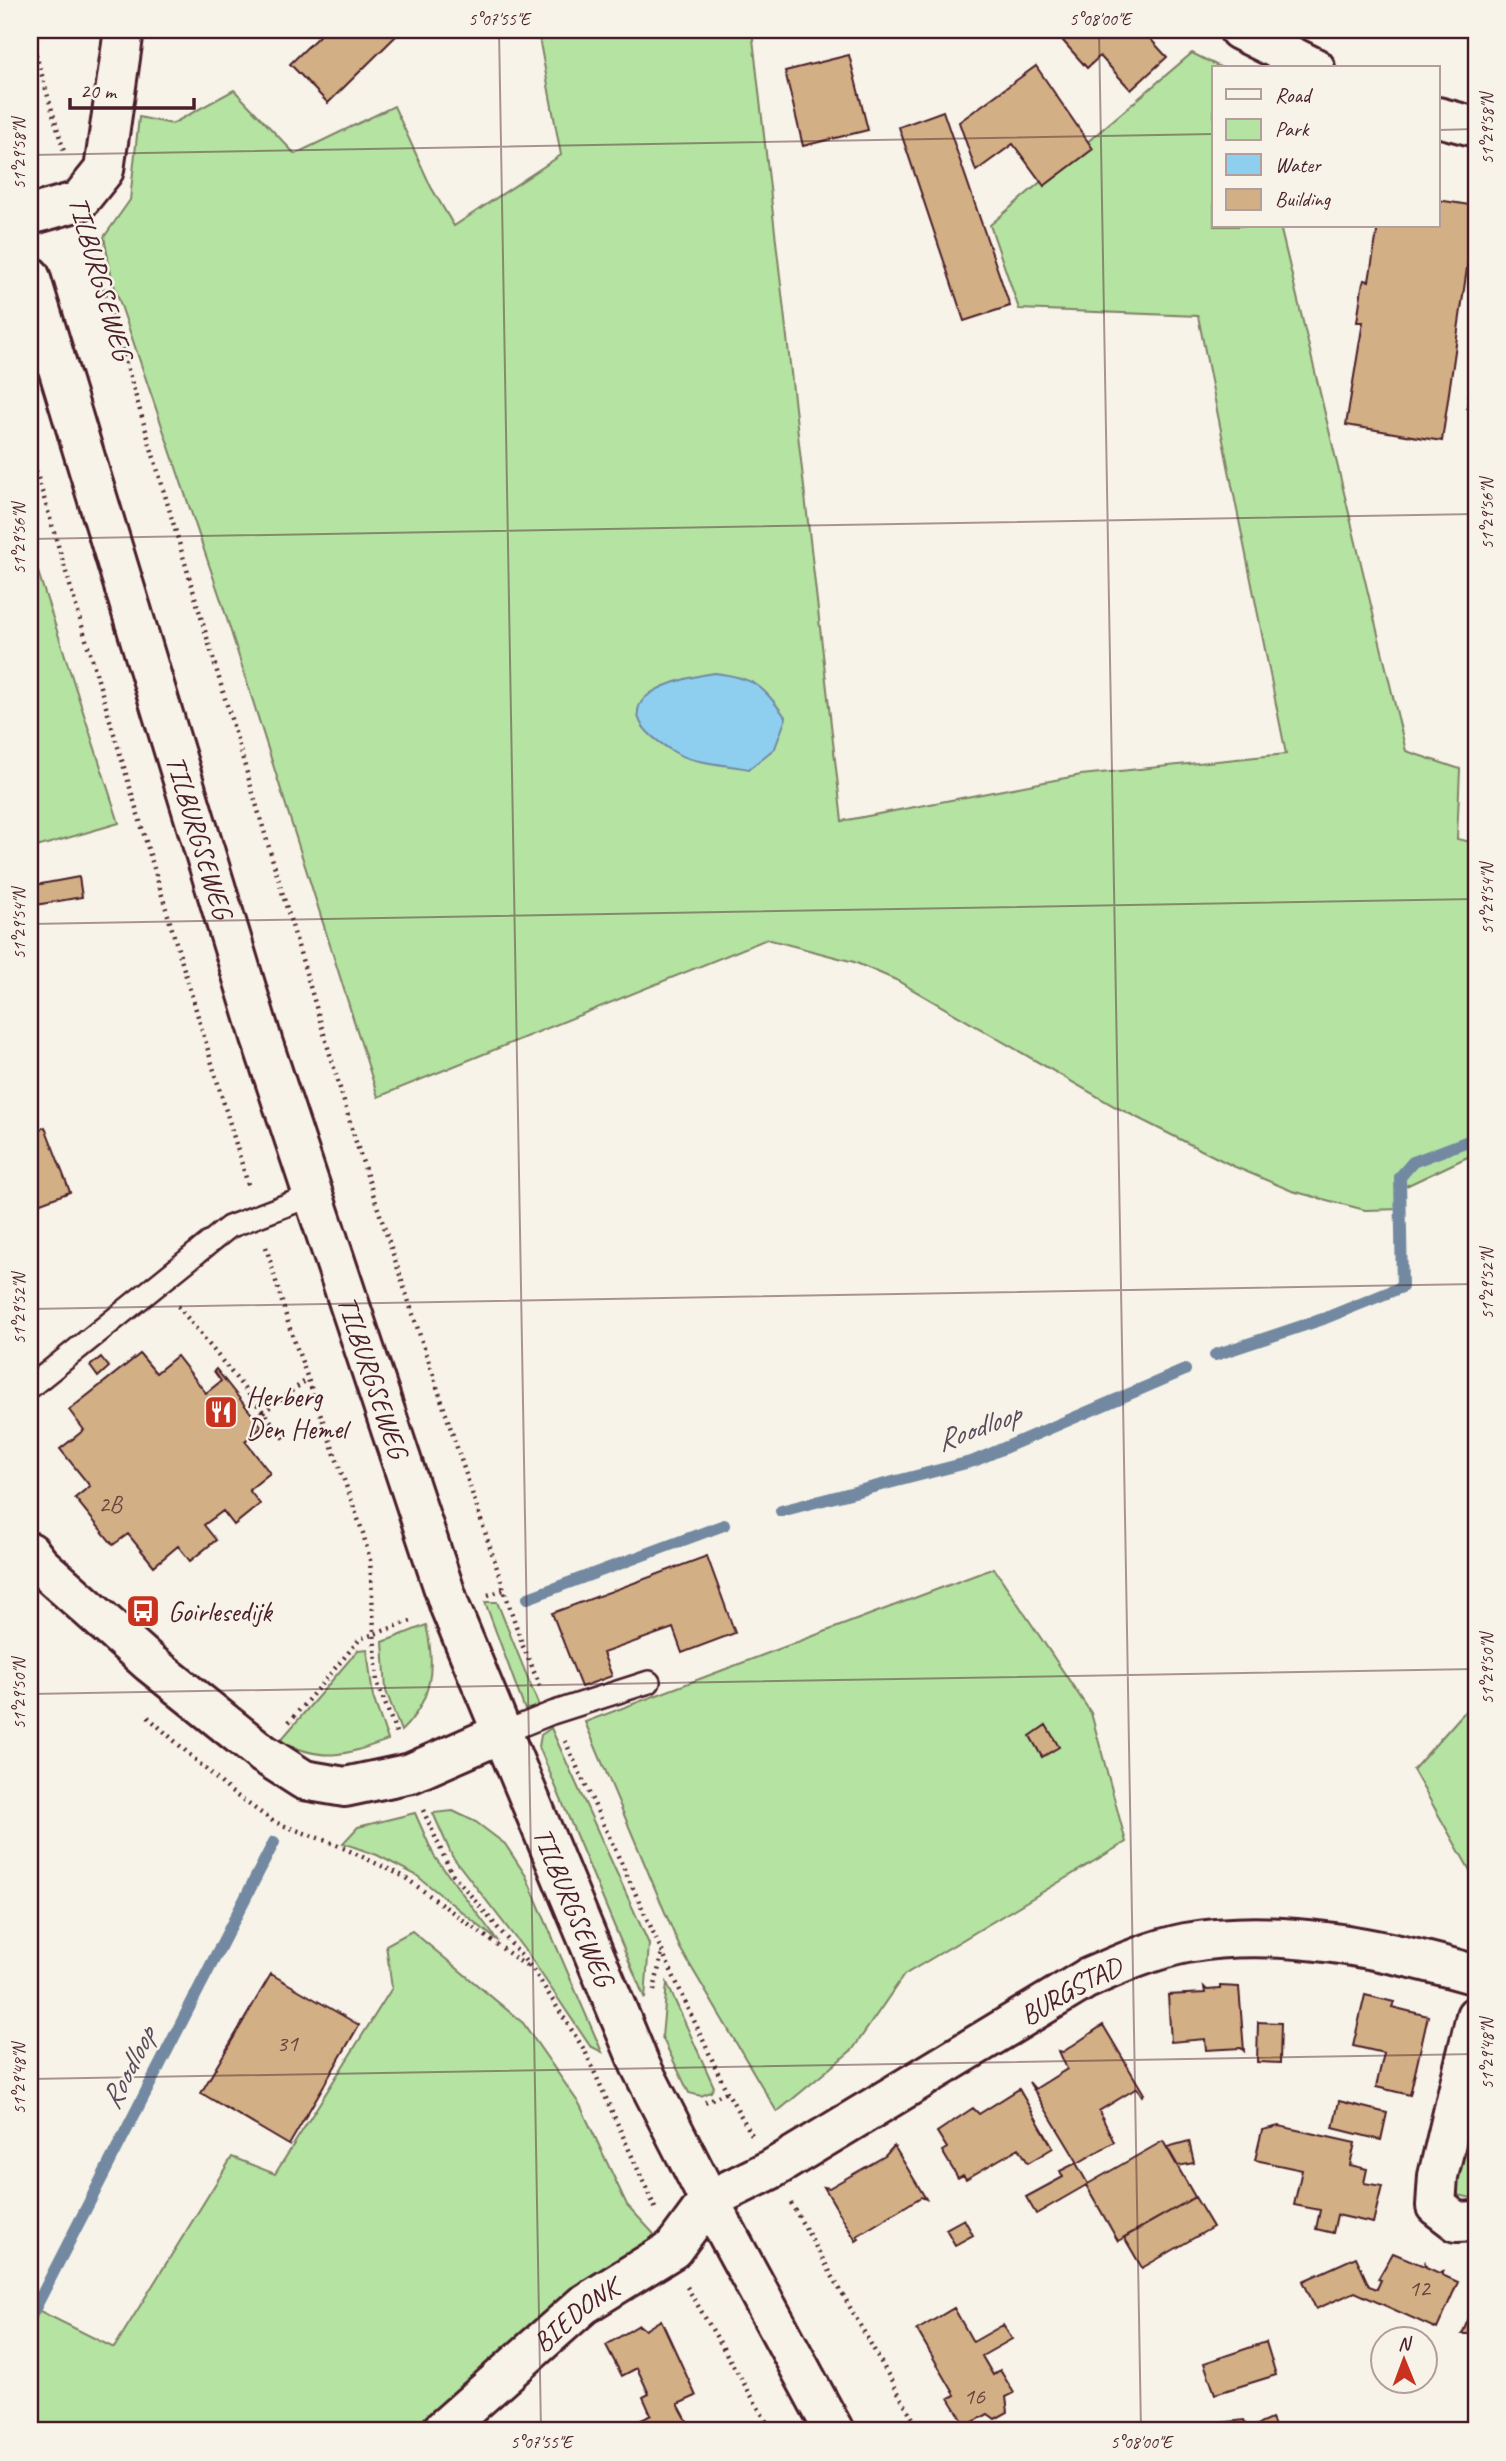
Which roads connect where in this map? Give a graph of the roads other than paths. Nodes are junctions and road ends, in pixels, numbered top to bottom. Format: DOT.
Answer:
graph roads {
  1 [pos="124,30"];
  2 [pos="1239,30"];
  3 [pos="1311,66"];
  4 [pos="1440,118"];
  5 [pos="1476,127"];
  6 [pos="30,215"];
  7 [pos="30,276"];
  8 [pos="313,1195"];
  9 [pos="30,1387"];
  10 [pos="30,1552"];
  11 [pos="649,1682"];
  12 [pos="500,1734"];
  13 [pos="1476,1975"];
  14 [pos="1476,2017"];
  15 [pos="709,2200"];
  16 [pos="1476,2221"];
  17 [pos="441,2431"];
  18 [pos="834,2431"];
  1 -- 6 [label="street"];
  2 -- 3 [label="street"];
  4 -- 5 [label="street"];
  7 -- 8 [label="street, TILBURGSEWEG"];
  8 -- 9 [label="lane"];
  8 -- 12 [label="street, TILBURGSEWEG"];
  10 -- 12 [label="street"];
  11 -- 12 [label="lane"];
  12 -- 15 [label="street, TILBURGSEWEG"];
  13 -- 15 [label="street, BURGSTAD"];
  14 -- 16 [label="street"];
  15 -- 17 [label="street, BIEDONK"];
  15 -- 18 [label="street, TILBURGSEWEG"];
}
